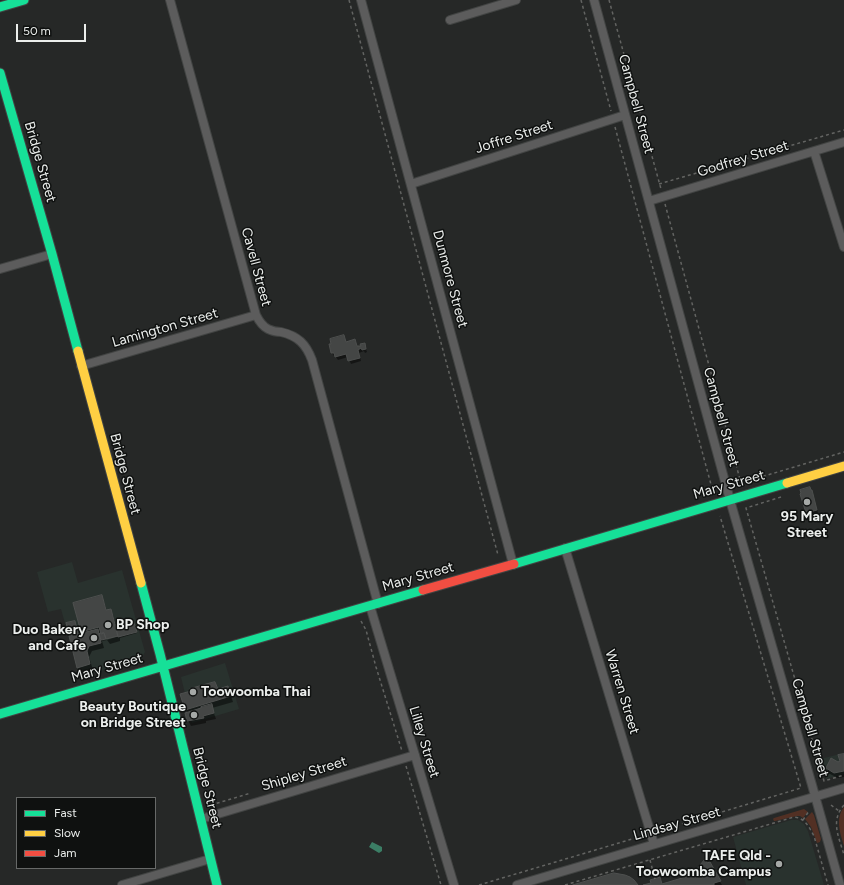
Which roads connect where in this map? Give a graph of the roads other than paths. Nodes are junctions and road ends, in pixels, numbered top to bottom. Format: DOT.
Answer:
graph roads {
  1 [pos="24,0"];
  2 [pos="170,0"];
  3 [pos="361,0"];
  4 [pos="516,0"];
  5 [pos="594,0"];
  6 [pos="0,7"];
  7 [pos="450,20"];
  8 [pos="0,73"];
  9 [pos="625,115"];
  10 [pos="844,142"];
  11 [pos="814,151"];
  12 [pos="411,184"];
  13 [pos="649,200"];
  14 [pos="844,247"];
  15 [pos="52,254"];
  16 [pos="0,269"];
  17 [pos="256,316"];
  18 [pos="82,366"];
  19 [pos="844,466"];
  20 [pos="730,500"];
  21 [pos="565,548"];
  22 [pos="513,564"];
  23 [pos="374,605"];
  24 [pos="163,667"];
  25 [pos="0,714"];
  26 [pos="415,755"];
  27 [pos="844,788"];
  28 [pos="816,797"];
  29 [pos="201,819"];
  30 [pos="654,844"];
  31 [pos="210,859"];
  32 [pos="122,885"];
  33 [pos="217,885"];
  34 [pos="454,885"];
  35 [pos="517,885"];
  36 [pos="840,885"];
  1 -- 6 [label="street"];
  2 -- 17 [label="street, Cavell Street"];
  3 -- 12 [label="street, Dunmore Street"];
  4 -- 7 [label="street"];
  5 -- 9 [label="street, Campbell Street"];
  8 -- 15 [label="street, Bridge Street"];
  9 -- 12 [label="street, Joffre Street"];
  9 -- 13 [label="street, Campbell Street"];
  10 -- 11 [label="street, Godfrey Street"];
  11 -- 13 [label="street, Godfrey Street"];
  11 -- 14 [label="street"];
  12 -- 22 [label="street, Dunmore Street"];
  13 -- 20 [label="street, Campbell Street"];
  15 -- 16 [label="street"];
  15 -- 18 [label="street, Bridge Street"];
  17 -- 18 [label="street, Lamington Street"];
  17 -- 23 [label="street, Cavell Street"];
  18 -- 24 [label="street, Bridge Street"];
  19 -- 20 [label="street, Mary Street"];
  20 -- 21 [label="street, Mary Street"];
  20 -- 28 [label="street, Campbell Street"];
  21 -- 22 [label="street, Mary Street"];
  21 -- 30 [label="street, Warren Street"];
  22 -- 23 [label="street, Mary Street"];
  23 -- 24 [label="street, Mary Street"];
  23 -- 26 [label="street, Lilley Street"];
  24 -- 25 [label="street, Mary Street"];
  24 -- 29 [label="street, Bridge Street"];
  26 -- 29 [label="street, Shipley Street"];
  26 -- 34 [label="street, Lilley Street"];
  27 -- 28 [label="street, Lindsay Street"];
  28 -- 30 [label="street, Lindsay Street"];
  28 -- 36 [label="street, Campbell Street"];
  29 -- 31 [label="street, Bridge Street"];
  30 -- 35 [label="street, Lindsay Street"];
  31 -- 32 [label="street"];
  31 -- 33 [label="street, Bridge Street"];
}
